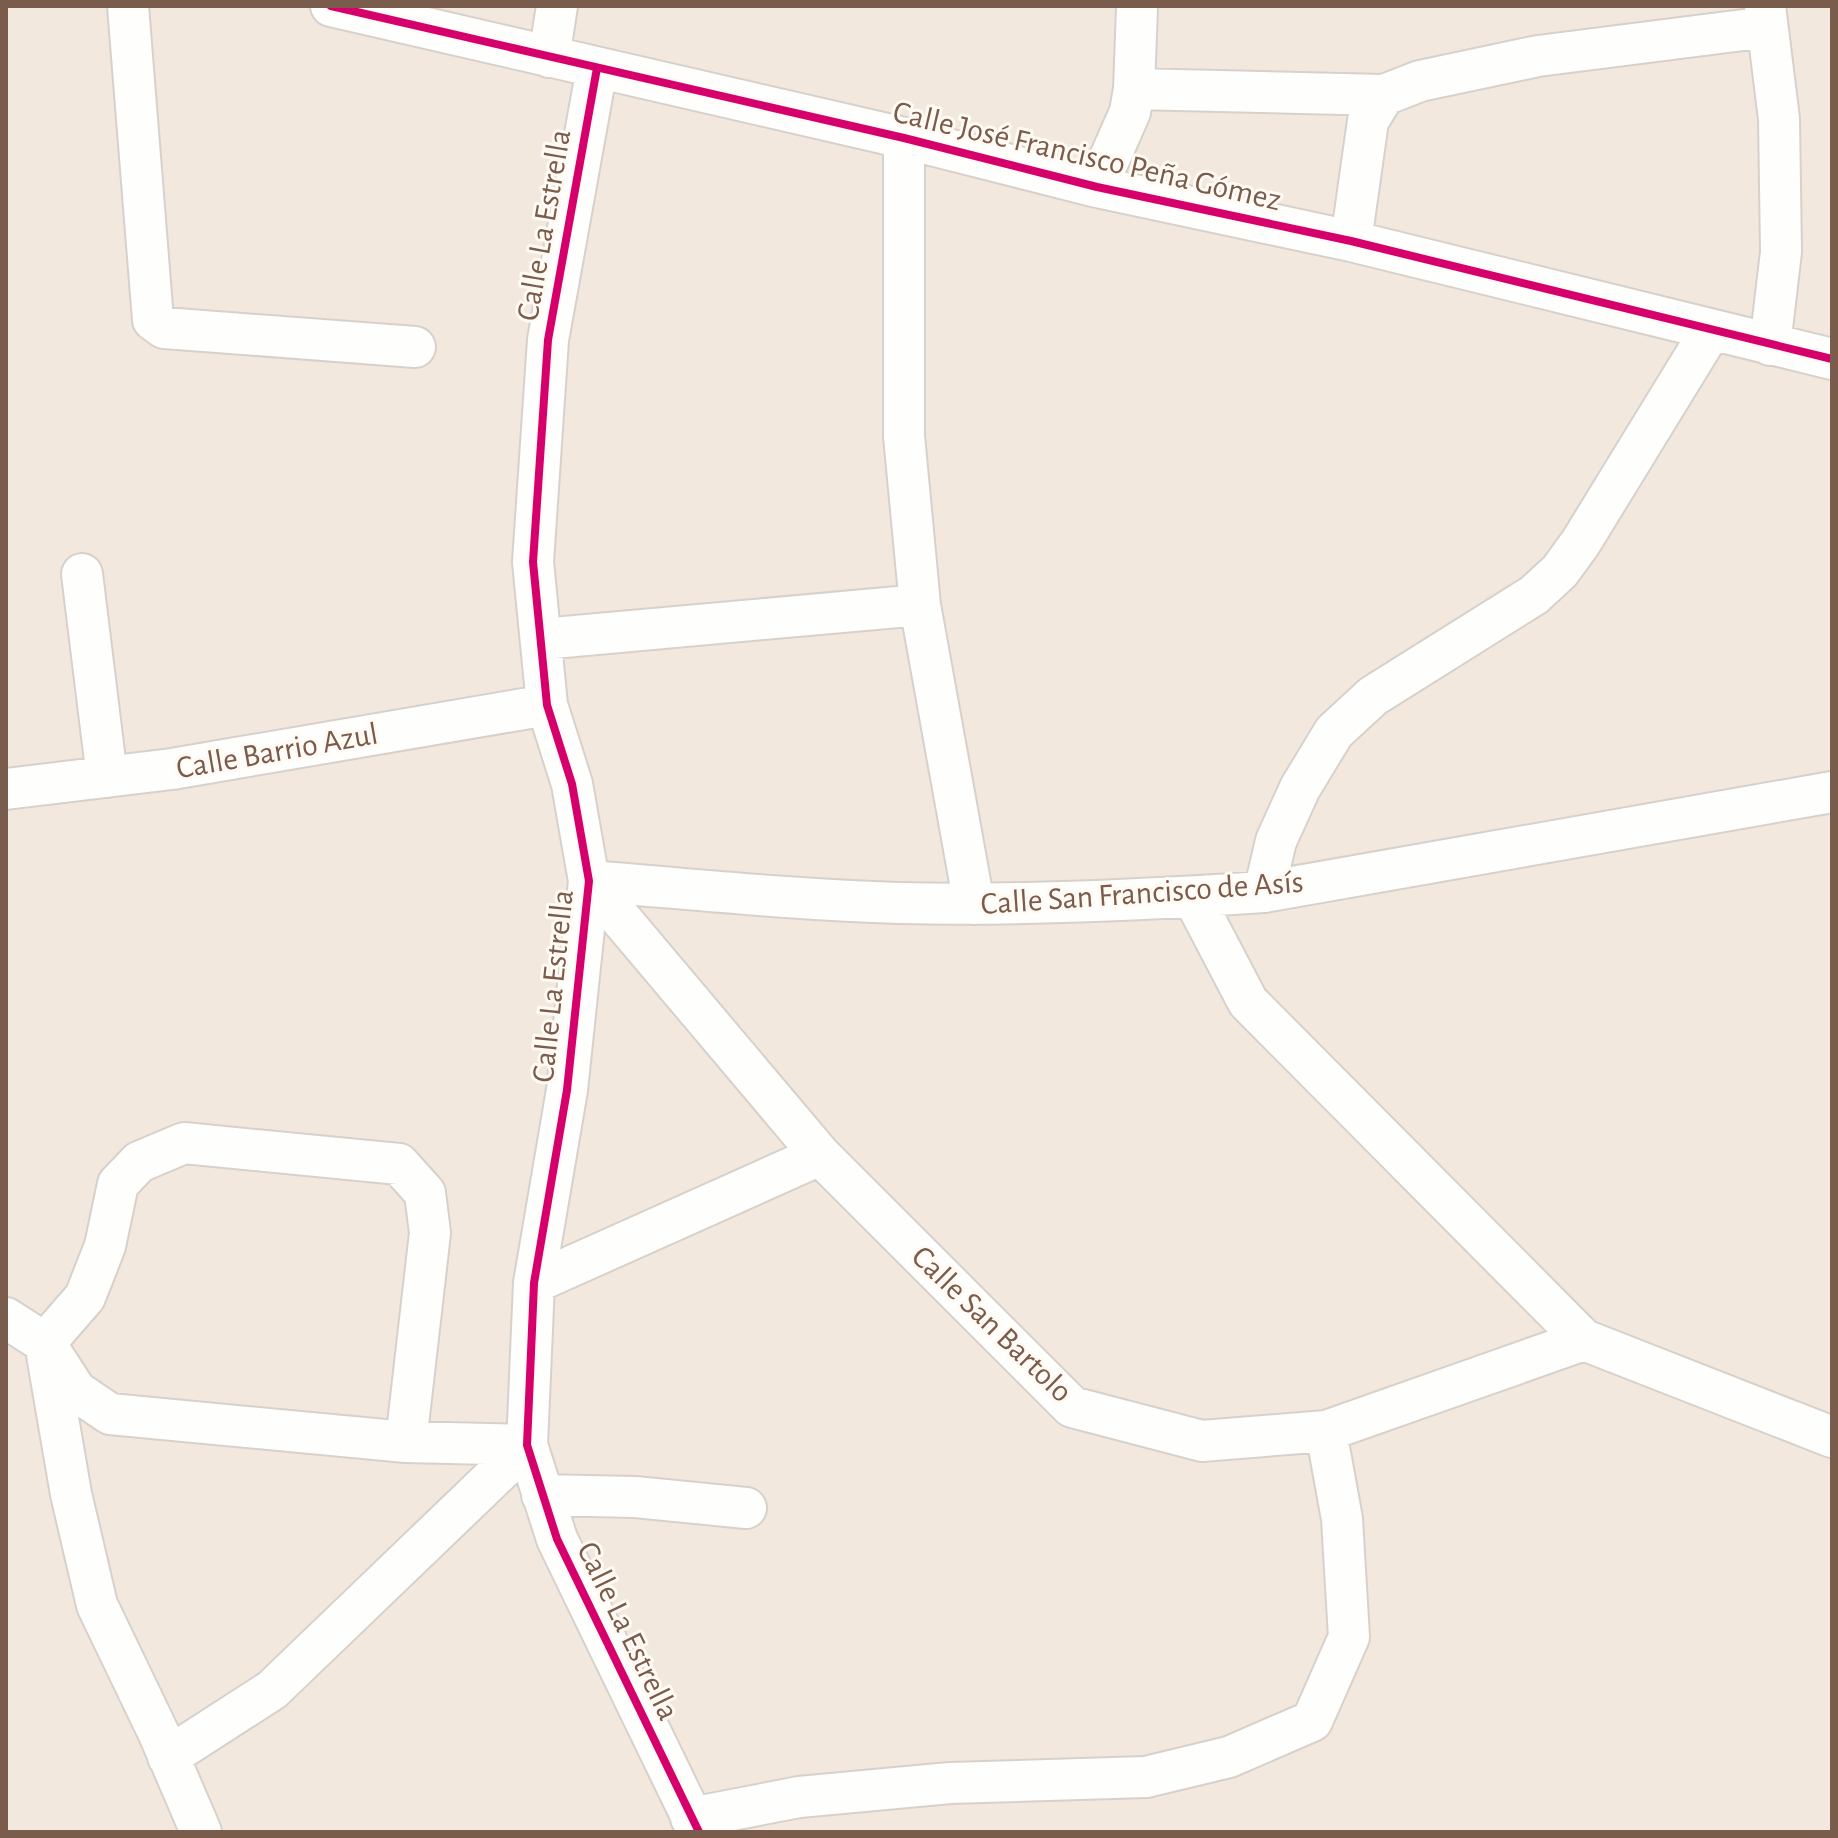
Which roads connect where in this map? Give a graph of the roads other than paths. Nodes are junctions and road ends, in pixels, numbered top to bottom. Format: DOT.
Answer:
graph roads {
  1 [pos="128,6"];
  2 [pos="331,6"];
  3 [pos="557,6"];
  4 [pos="1137,7"];
  5 [pos="1766,16"];
  6 [pos="549,57"];
  7 [pos="597,68"];
  8 [pos="1134,89"];
  9 [pos="1384,95"];
  10 [pos="904,138"];
  11 [pos="1097,187"];
  12 [pos="1351,241"];
  13 [pos="1711,330"];
  14 [pos="1770,345"];
  15 [pos="415,347"];
  16 [pos="1832,359"];
  17 [pos="82,574"];
  18 [pos="920,605"];
  19 [pos="542,639"];
  20 [pos="547,705"];
  21 [pos="107,777"];
  22 [pos="6,789"];
  23 [pos="1832,792"];
  24 [pos="589,881"];
  25 [pos="1264,892"];
  26 [pos="1193,897"];
  27 [pos="974,904"];
  28 [pos="820,1155"];
  29 [pos="534,1283"];
  30 [pos="6,1318"];
  31 [pos="1584,1340"];
  32 [pos="45,1343"];
  33 [pos="1326,1431"];
  34 [pos="1832,1437"];
  35 [pos="406,1442"];
  36 [pos="527,1445"];
  37 [pos="542,1495"];
  38 [pos="746,1508"];
  39 [pos="168,1757"];
  40 [pos="695,1825"];
  41 [pos="201,1832"];
  1 -- 15 [label="street"];
  2 -- 6 [label="street, Calle José Francisco Peña Gómez"];
  3 -- 6 [label="street"];
  4 -- 8 [label="street"];
  5 -- 9 [label="street"];
  5 -- 14 [label="street"];
  6 -- 7 [label="street, Calle José Francisco Peña Gómez"];
  7 -- 10 [label="street, Calle José Francisco Peña Gómez"];
  7 -- 19 [label="street, Calle La Estrella"];
  8 -- 9 [label="street"];
  8 -- 11 [label="street"];
  9 -- 12 [label="street"];
  10 -- 11 [label="street, Calle José Francisco Peña Gómez"];
  10 -- 18 [label="street"];
  11 -- 12 [label="street, Calle José Francisco Peña Gómez"];
  12 -- 13 [label="street, Calle José Francisco Peña Gómez"];
  13 -- 14 [label="street, Calle José Francisco Peña Gómez"];
  13 -- 25 [label="street"];
  14 -- 16 [label="street, Calle José Francisco Peña Gómez"];
  17 -- 21 [label="street"];
  18 -- 19 [label="street"];
  18 -- 27 [label="street"];
  19 -- 20 [label="street, Calle La Estrella"];
  20 -- 21 [label="street, Calle Barrio Azul"];
  20 -- 24 [label="street, Calle La Estrella"];
  21 -- 22 [label="street, Calle Barrio Azul"];
  23 -- 25 [label="street, Calle San Francisco de Asís"];
  24 -- 27 [label="street, Calle San Francisco de Asís"];
  24 -- 28 [label="street, Calle San Bartolo"];
  24 -- 29 [label="street, Calle La Estrella"];
  25 -- 26 [label="street, Calle San Francisco de Asís"];
  26 -- 27 [label="street, Calle San Francisco de Asís"];
  26 -- 31 [label="street"];
  28 -- 29 [label="street"];
  28 -- 33 [label="street, Calle San Bartolo"];
  29 -- 36 [label="street, Calle La Estrella"];
  30 -- 32 [label="street"];
  31 -- 33 [label="street, Calle San Bartolo"];
  31 -- 34 [label="street"];
  32 -- 35 [label="street"];
  32 -- 35 [label="street"];
  32 -- 39 [label="street"];
  33 -- 40 [label="street"];
  35 -- 36 [label="street"];
  36 -- 37 [label="street, Calle La Estrella"];
  36 -- 39 [label="street"];
  37 -- 38 [label="street"];
  37 -- 40 [label="street, Calle La Estrella"];
  39 -- 41 [label="street"];
}
